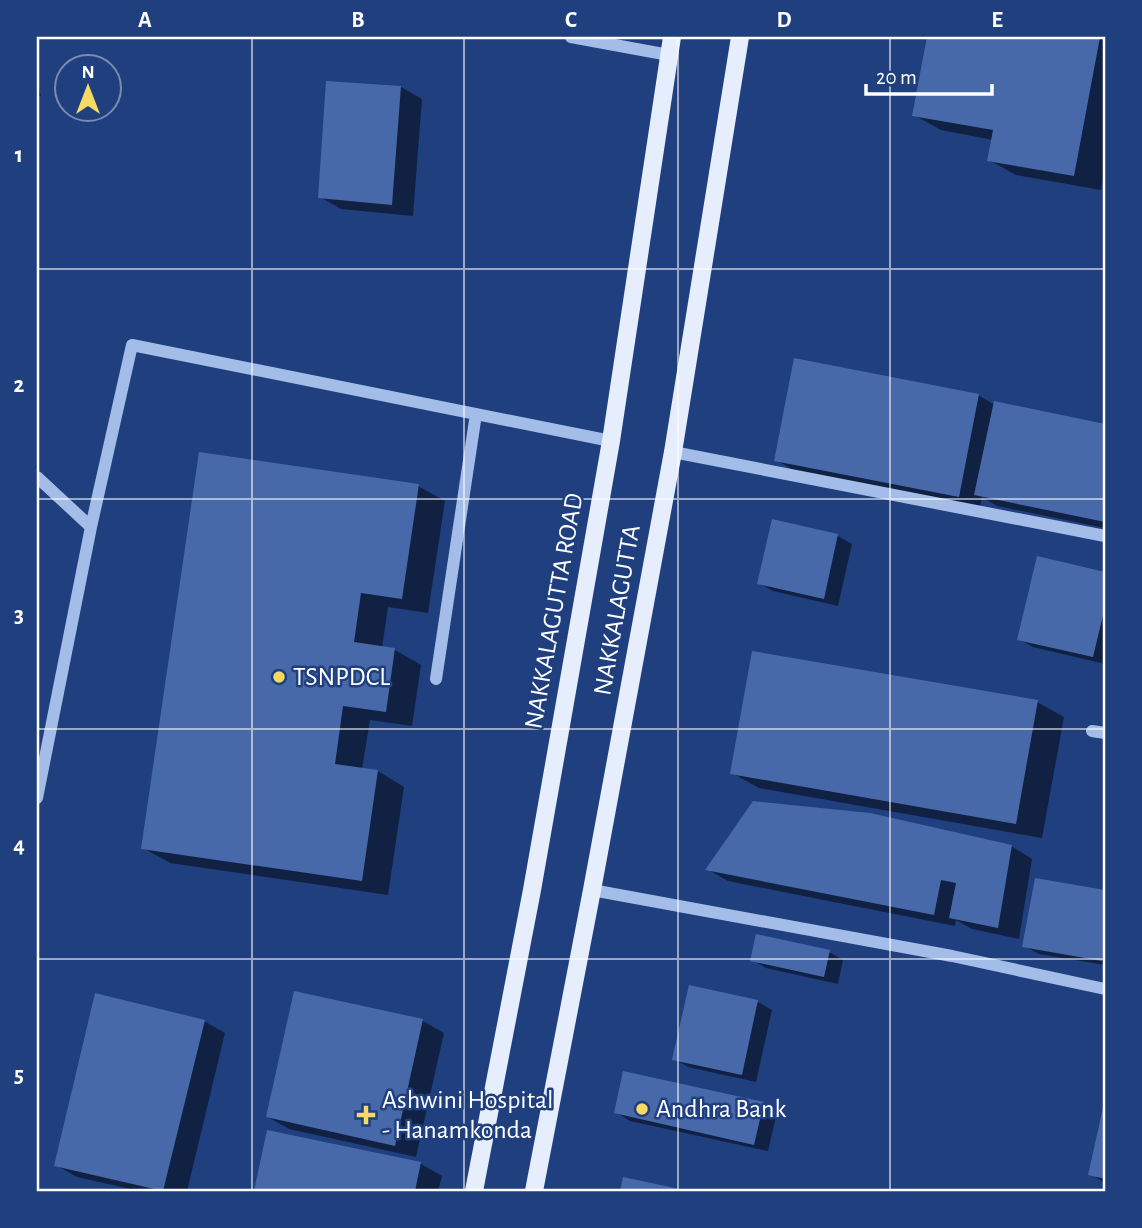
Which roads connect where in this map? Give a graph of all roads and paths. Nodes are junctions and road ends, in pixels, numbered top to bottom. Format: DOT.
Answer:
graph roads {
  1 [pos="571,37"];
  2 [pos="672,37"];
  3 [pos="740,37"];
  4 [pos="669,55"];
  5 [pos="476,414"];
  6 [pos="611,440"];
  7 [pos="673,452"];
  8 [pos="37,477"];
  9 [pos="91,527"];
  10 [pos="1105,536"];
  11 [pos="436,679"];
  12 [pos="1092,730"];
  13 [pos="1105,733"];
  14 [pos="37,798"];
  15 [pos="592,890"];
  16 [pos="1105,989"];
  17 [pos="474,1191"];
  18 [pos="534,1191"];
  1 -- 4 [label="street"];
  2 -- 4 [label="main road, NAKKALAGUTTA ROAD"];
  3 -- 7 [label="main road, NAKKALAGUTTA"];
  4 -- 6 [label="main road, NAKKALAGUTTA ROAD"];
  5 -- 6 [label="street"];
  5 -- 9 [label="street"];
  5 -- 11 [label="street"];
  6 -- 17 [label="main road, NAKKALAGUTTA ROAD"];
  7 -- 10 [label="street"];
  7 -- 15 [label="main road, NAKKALAGUTTA"];
  8 -- 9 [label="street"];
  9 -- 14 [label="street"];
  12 -- 13 [label="street"];
  15 -- 16 [label="street"];
  15 -- 18 [label="main road, NAKKALAGUTTA"];
}
